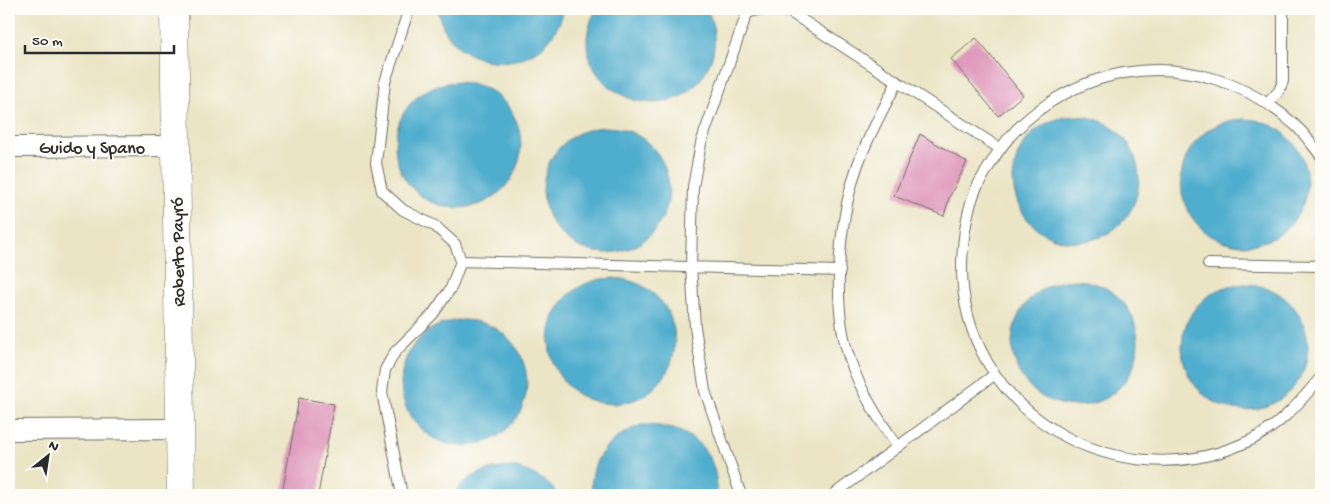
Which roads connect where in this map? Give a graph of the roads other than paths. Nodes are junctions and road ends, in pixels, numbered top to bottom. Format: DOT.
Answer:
graph roads {
  1 [pos="174,9"];
  2 [pos="409,9"];
  3 [pos="1283,9"];
  4 [pos="744,11"];
  5 [pos="898,82"];
  6 [pos="1268,103"];
  7 [pos="175,146"];
  8 [pos="9,148"];
  9 [pos="1000,148"];
  10 [pos="1321,156"];
  11 [pos="461,261"];
  12 [pos="1208,264"];
  13 [pos="691,266"];
  14 [pos="1321,266"];
  15 [pos="840,271"];
  16 [pos="994,375"];
  17 [pos="1321,377"];
  18 [pos="179,429"];
  19 [pos="9,430"];
  20 [pos="898,447"];
  21 [pos="181,495"];
  22 [pos="402,495"];
  23 [pos="740,495"];
  24 [pos="833,495"];
  1 -- 7 [label="street, Roberto Payró"];
  2 -- 11 [label="lane"];
  3 -- 6 [label="lane"];
  4 -- 5 [label="lane"];
  4 -- 13 [label="lane"];
  5 -- 9 [label="lane"];
  5 -- 15 [label="lane"];
  6 -- 9 [label="lane"];
  6 -- 10 [label="lane"];
  7 -- 8 [label="street, Guido y Spano"];
  7 -- 18 [label="street, Roberto Payró"];
  9 -- 16 [label="lane"];
  11 -- 13 [label="lane"];
  11 -- 22 [label="lane"];
  12 -- 14 [label="lane"];
  13 -- 15 [label="lane"];
  13 -- 23 [label="lane"];
  15 -- 20 [label="lane"];
  16 -- 17 [label="lane"];
  16 -- 20 [label="lane"];
  18 -- 19 [label="street"];
  18 -- 21 [label="street, Roberto Payró"];
  20 -- 24 [label="lane"];
}
